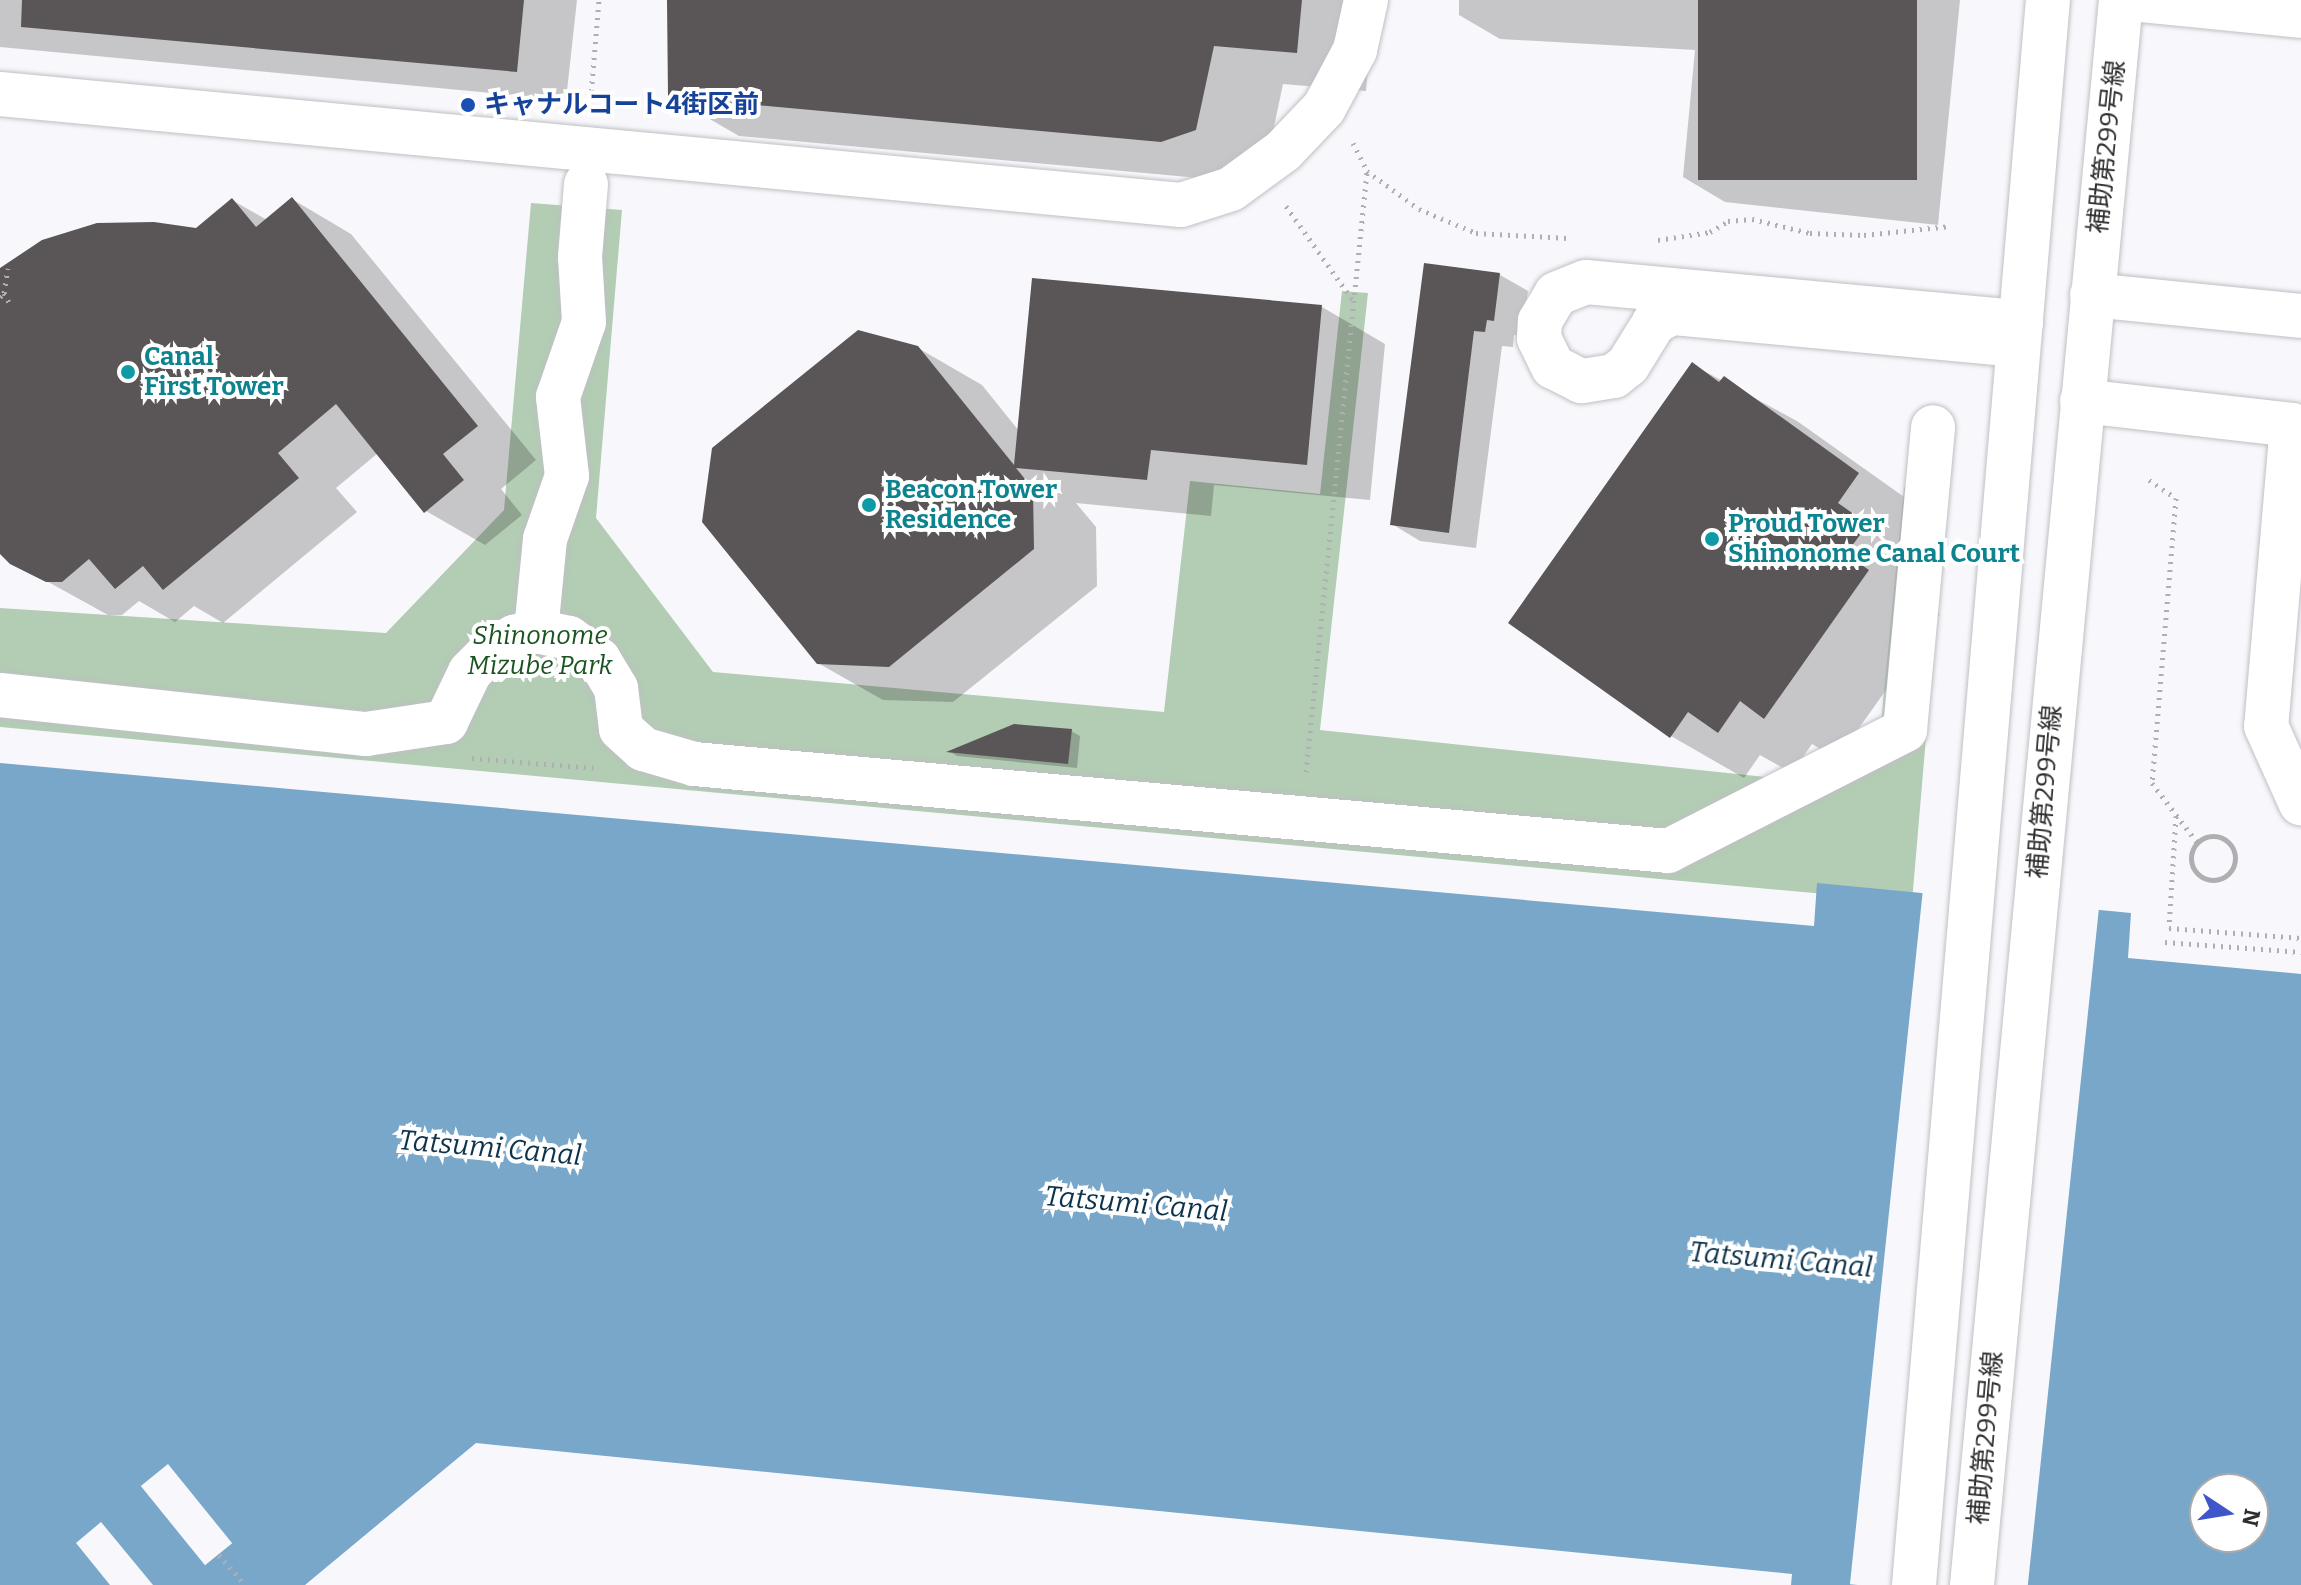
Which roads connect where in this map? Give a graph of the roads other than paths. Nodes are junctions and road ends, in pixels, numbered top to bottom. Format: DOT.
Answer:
graph roads {
  1 [pos="1366,0"];
  2 [pos="2048,0"];
  3 [pos="2121,0"];
  4 [pos="2141,0"];
  5 [pos="2301,16"];
  6 [pos="0,94"];
  7 [pos="586,184"];
  8 [pos="2092,295"];
  9 [pos="2301,316"];
  10 [pos="2020,334"];
  11 [pos="2082,401"];
  12 [pos="1933,427"];
  13 [pos="2289,591"];
  14 [pos="536,631"];
  15 [pos="0,695"];
  16 [pos="2301,804"];
  17 [pos="1914,1585"];
  18 [pos="1972,1585"];
  1 -- 6 [label="street"];
  2 -- 10 [label="street"];
  3 -- 8 [label="street, 補助第299号線"];
  4 -- 5 [label="street"];
  7 -- 14 [label="street"];
  8 -- 9 [label="street"];
  8 -- 11 [label="street, 補助第299号線"];
  10 -- 10 [label="street"];
  10 -- 17 [label="street"];
  11 -- 13 [label="street"];
  11 -- 18 [label="street, 補助第299号線"];
  12 -- 14 [label="street"];
  13 -- 16 [label="street"];
  14 -- 15 [label="street"];
}
